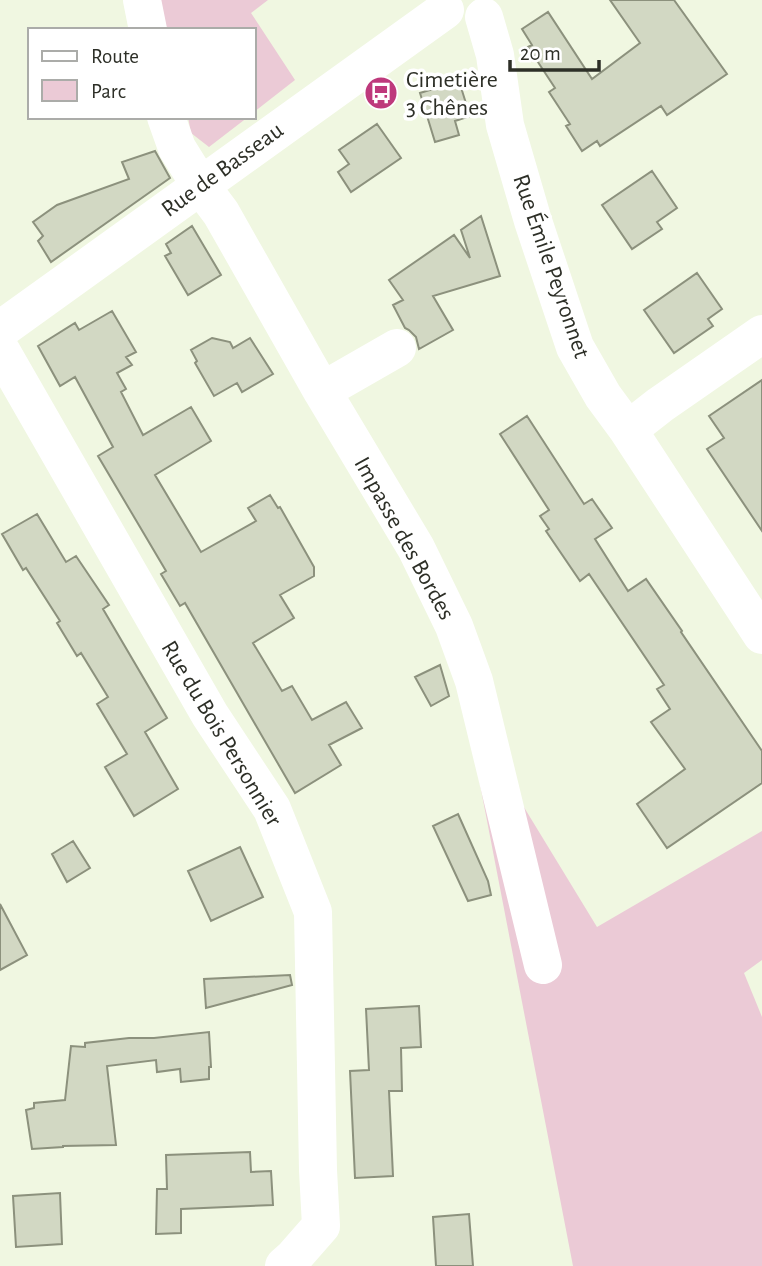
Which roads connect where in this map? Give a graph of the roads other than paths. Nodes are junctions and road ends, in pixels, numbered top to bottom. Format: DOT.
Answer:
graph roads {
  1 [pos="142,0"];
  2 [pos="442,5"];
  3 [pos="491,8"];
  4 [pos="148,28"];
  5 [pos="167,119"];
  6 [pos="200,185"];
  7 [pos="0,330"];
  8 [pos="762,334"];
  9 [pos="397,348"];
  10 [pos="0,349"];
  11 [pos="322,391"];
  12 [pos="628,430"];
  13 [pos="762,635"];
  14 [pos="543,965"];
  15 [pos="284,1266"];
  1 -- 4 [label="street"];
  2 -- 3 [label="street, Rue de Basseau"];
  2 -- 6 [label="street, Rue de Basseau"];
  3 -- 12 [label="street, Rue Émile Peyronnet"];
  5 -- 6 [label="street, Impasse des Bordes"];
  6 -- 7 [label="street, Rue de Basseau"];
  6 -- 11 [label="street, Impasse des Bordes"];
  8 -- 12 [label="street"];
  9 -- 11 [label="street"];
  10 -- 15 [label="street, Rue du Bois Personnier"];
  11 -- 14 [label="street, Impasse des Bordes"];
  12 -- 13 [label="street, Rue Émile Peyronnet"];
}
